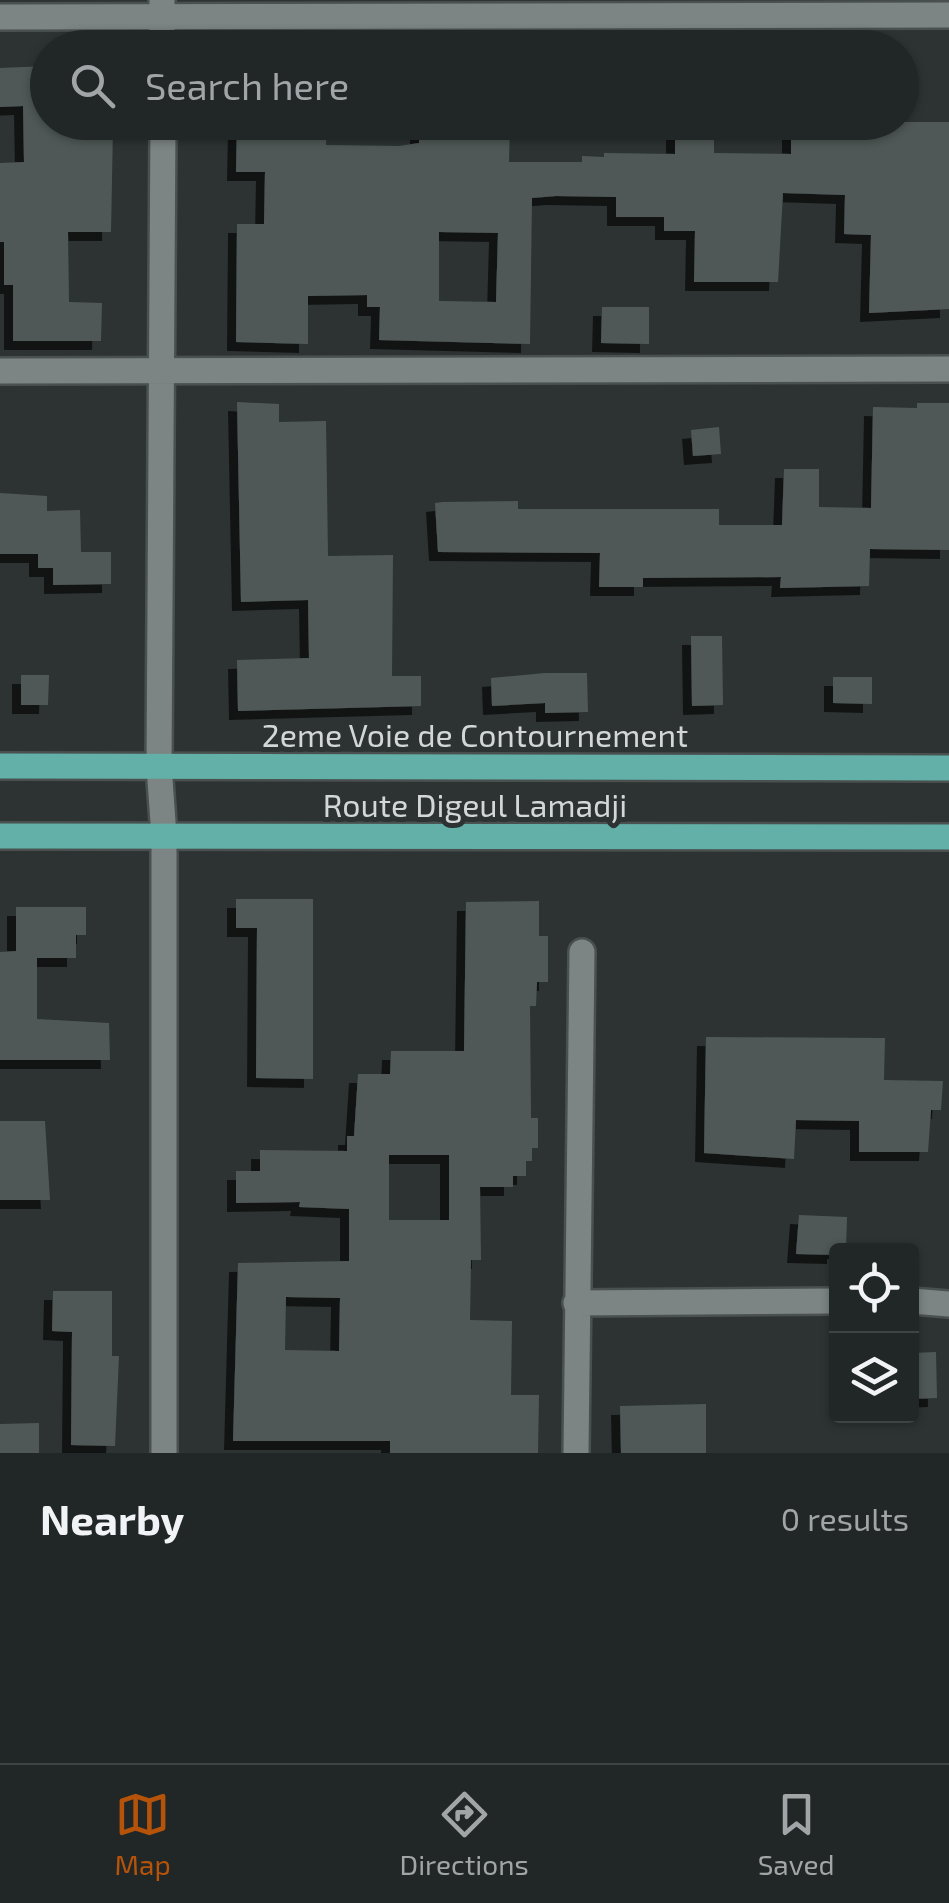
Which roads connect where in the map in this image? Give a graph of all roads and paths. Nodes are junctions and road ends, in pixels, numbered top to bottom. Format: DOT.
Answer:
graph roads {
  1 [pos="162,10"];
  2 [pos="949,15"];
  3 [pos="0,17"];
  4 [pos="162,140"];
  5 [pos="949,369"];
  6 [pos="0,371"];
  7 [pos="164,372"];
  8 [pos="0,766"];
  9 [pos="159,766"];
  10 [pos="949,768"];
  11 [pos="0,836"];
  12 [pos="164,836"];
  13 [pos="949,836"];
  14 [pos="582,952"];
  15 [pos="829,1301"];
  16 [pos="576,1302"];
  17 [pos="919,1302"];
  18 [pos="949,1304"];
  19 [pos="164,1453"];
  20 [pos="576,1453"];
  1 -- 2 [label="street"];
  1 -- 3 [label="street"];
  4 -- 7 [label="street"];
  5 -- 7 [label="street"];
  6 -- 7 [label="street"];
  7 -- 9 [label="street"];
  8 -- 9 [label="main road, 2eme Voie de Contournement"];
  9 -- 10 [label="main road, 2eme Voie de Contournement"];
  9 -- 12 [label="street"];
  11 -- 12 [label="main road, Route Digeul Lamadji"];
  12 -- 13 [label="main road, Route Digeul Lamadji"];
  12 -- 19 [label="street"];
  14 -- 16 [label="street"];
  15 -- 16 [label="street"];
  16 -- 20 [label="street"];
  17 -- 18 [label="street"];
}
